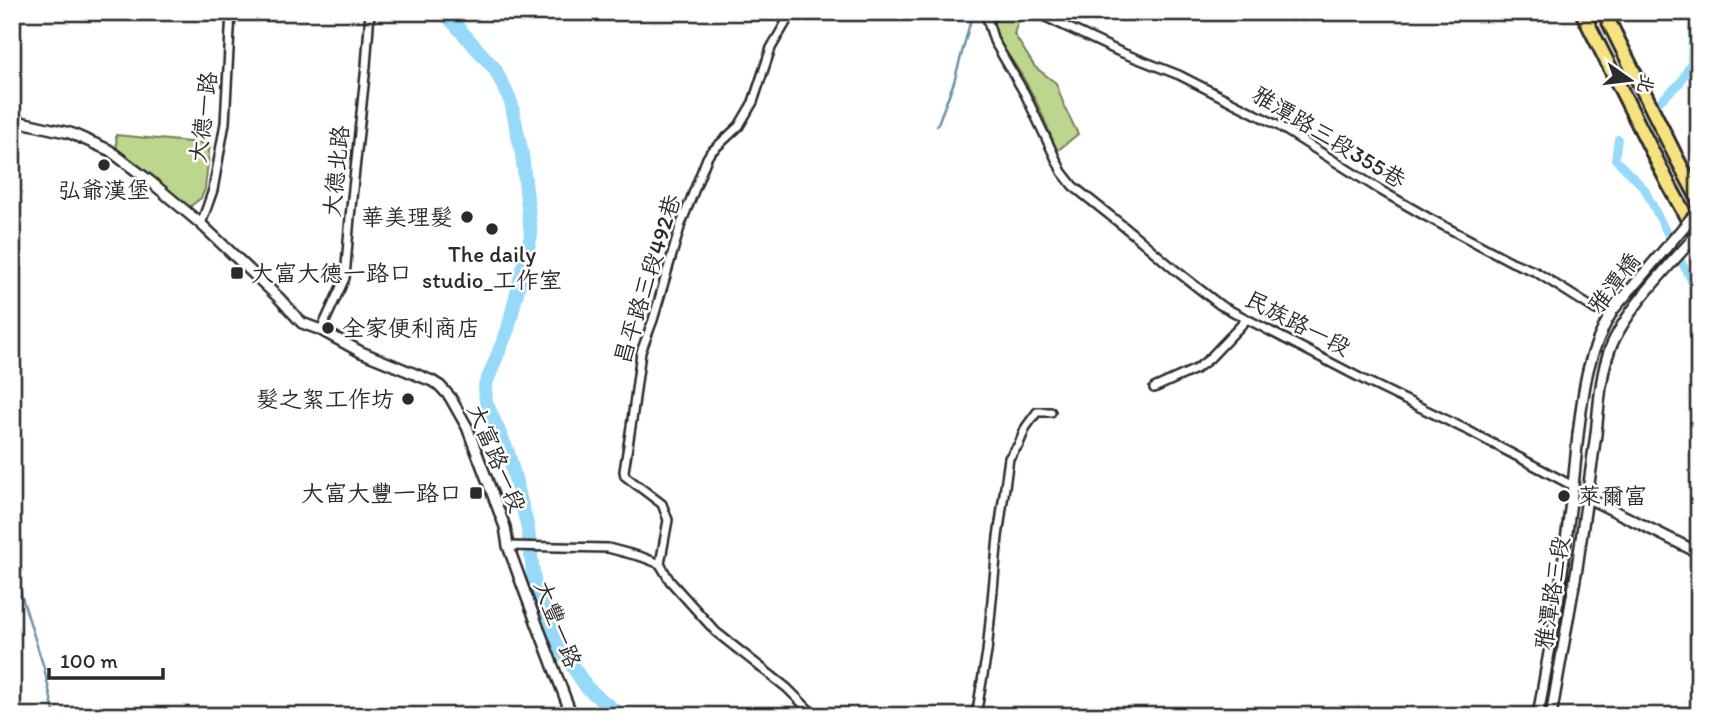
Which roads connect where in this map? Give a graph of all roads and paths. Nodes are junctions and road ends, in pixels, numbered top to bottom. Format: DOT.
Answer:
graph roads {
  1 [pos="232,12"];
  2 [pos="370,12"];
  3 [pos="792,12"];
  4 [pos="1001,12"];
  5 [pos="1035,12"];
  6 [pos="1582,12"];
  7 [pos="1604,12"];
  8 [pos="986,15"];
  9 [pos="12,120"];
  10 [pos="1699,200"];
  11 [pos="1699,209"];
  12 [pos="201,223"];
  13 [pos="1699,232"];
  14 [pos="1699,240"];
  15 [pos="1596,310"];
  16 [pos="1247,319"];
  17 [pos="321,330"];
  18 [pos="1154,388"];
  19 [pos="1051,412"];
  20 [pos="1596,434"];
  21 [pos="1578,435"];
  22 [pos="1573,486"];
  23 [pos="1586,497"];
  24 [pos="508,546"];
  25 [pos="1699,553"];
  26 [pos="660,565"];
  27 [pos="572,716"];
  28 [pos="816,716"];
  29 [pos="976,716"];
  30 [pos="1538,716"];
  31 [pos="1551,716"];
  1 -- 12 [label="street, 大德一路"];
  2 -- 17 [label="street, 大德北路"];
  3 -- 26 [label="street, 昌平路三段492巷"];
  4 -- 8 [label="street"];
  5 -- 15 [label="street, 雅潭路三段355巷"];
  6 -- 14 [label="highway"];
  7 -- 10 [label="highway"];
  8 -- 16 [label="street, 民族路一段"];
  9 -- 12 [label="street, 大富路一段"];
  11 -- 21 [label="street, 雅潭橋, bridge"];
  12 -- 17 [label="street, 大富路一段"];
  13 -- 20 [label="street, 雅潭橋, bridge"];
  16 -- 18 [label="street"];
  16 -- 22 [label="street, 民族路一段"];
  17 -- 24 [label="street, 大富路一段"];
  19 -- 29 [label="street"];
  20 -- 23 [label="street, 雅潭路三段"];
  21 -- 22 [label="street, 雅潭路三段"];
  22 -- 23 [label="street, 民族路一段"];
  22 -- 30 [label="street, 雅潭路三段"];
  23 -- 25 [label="street, 民族路一段"];
  23 -- 31 [label="street, 雅潭路三段"];
  24 -- 26 [label="street, 大富路一段"];
  24 -- 27 [label="street, 大豐一路"];
  26 -- 28 [label="street"];
}
